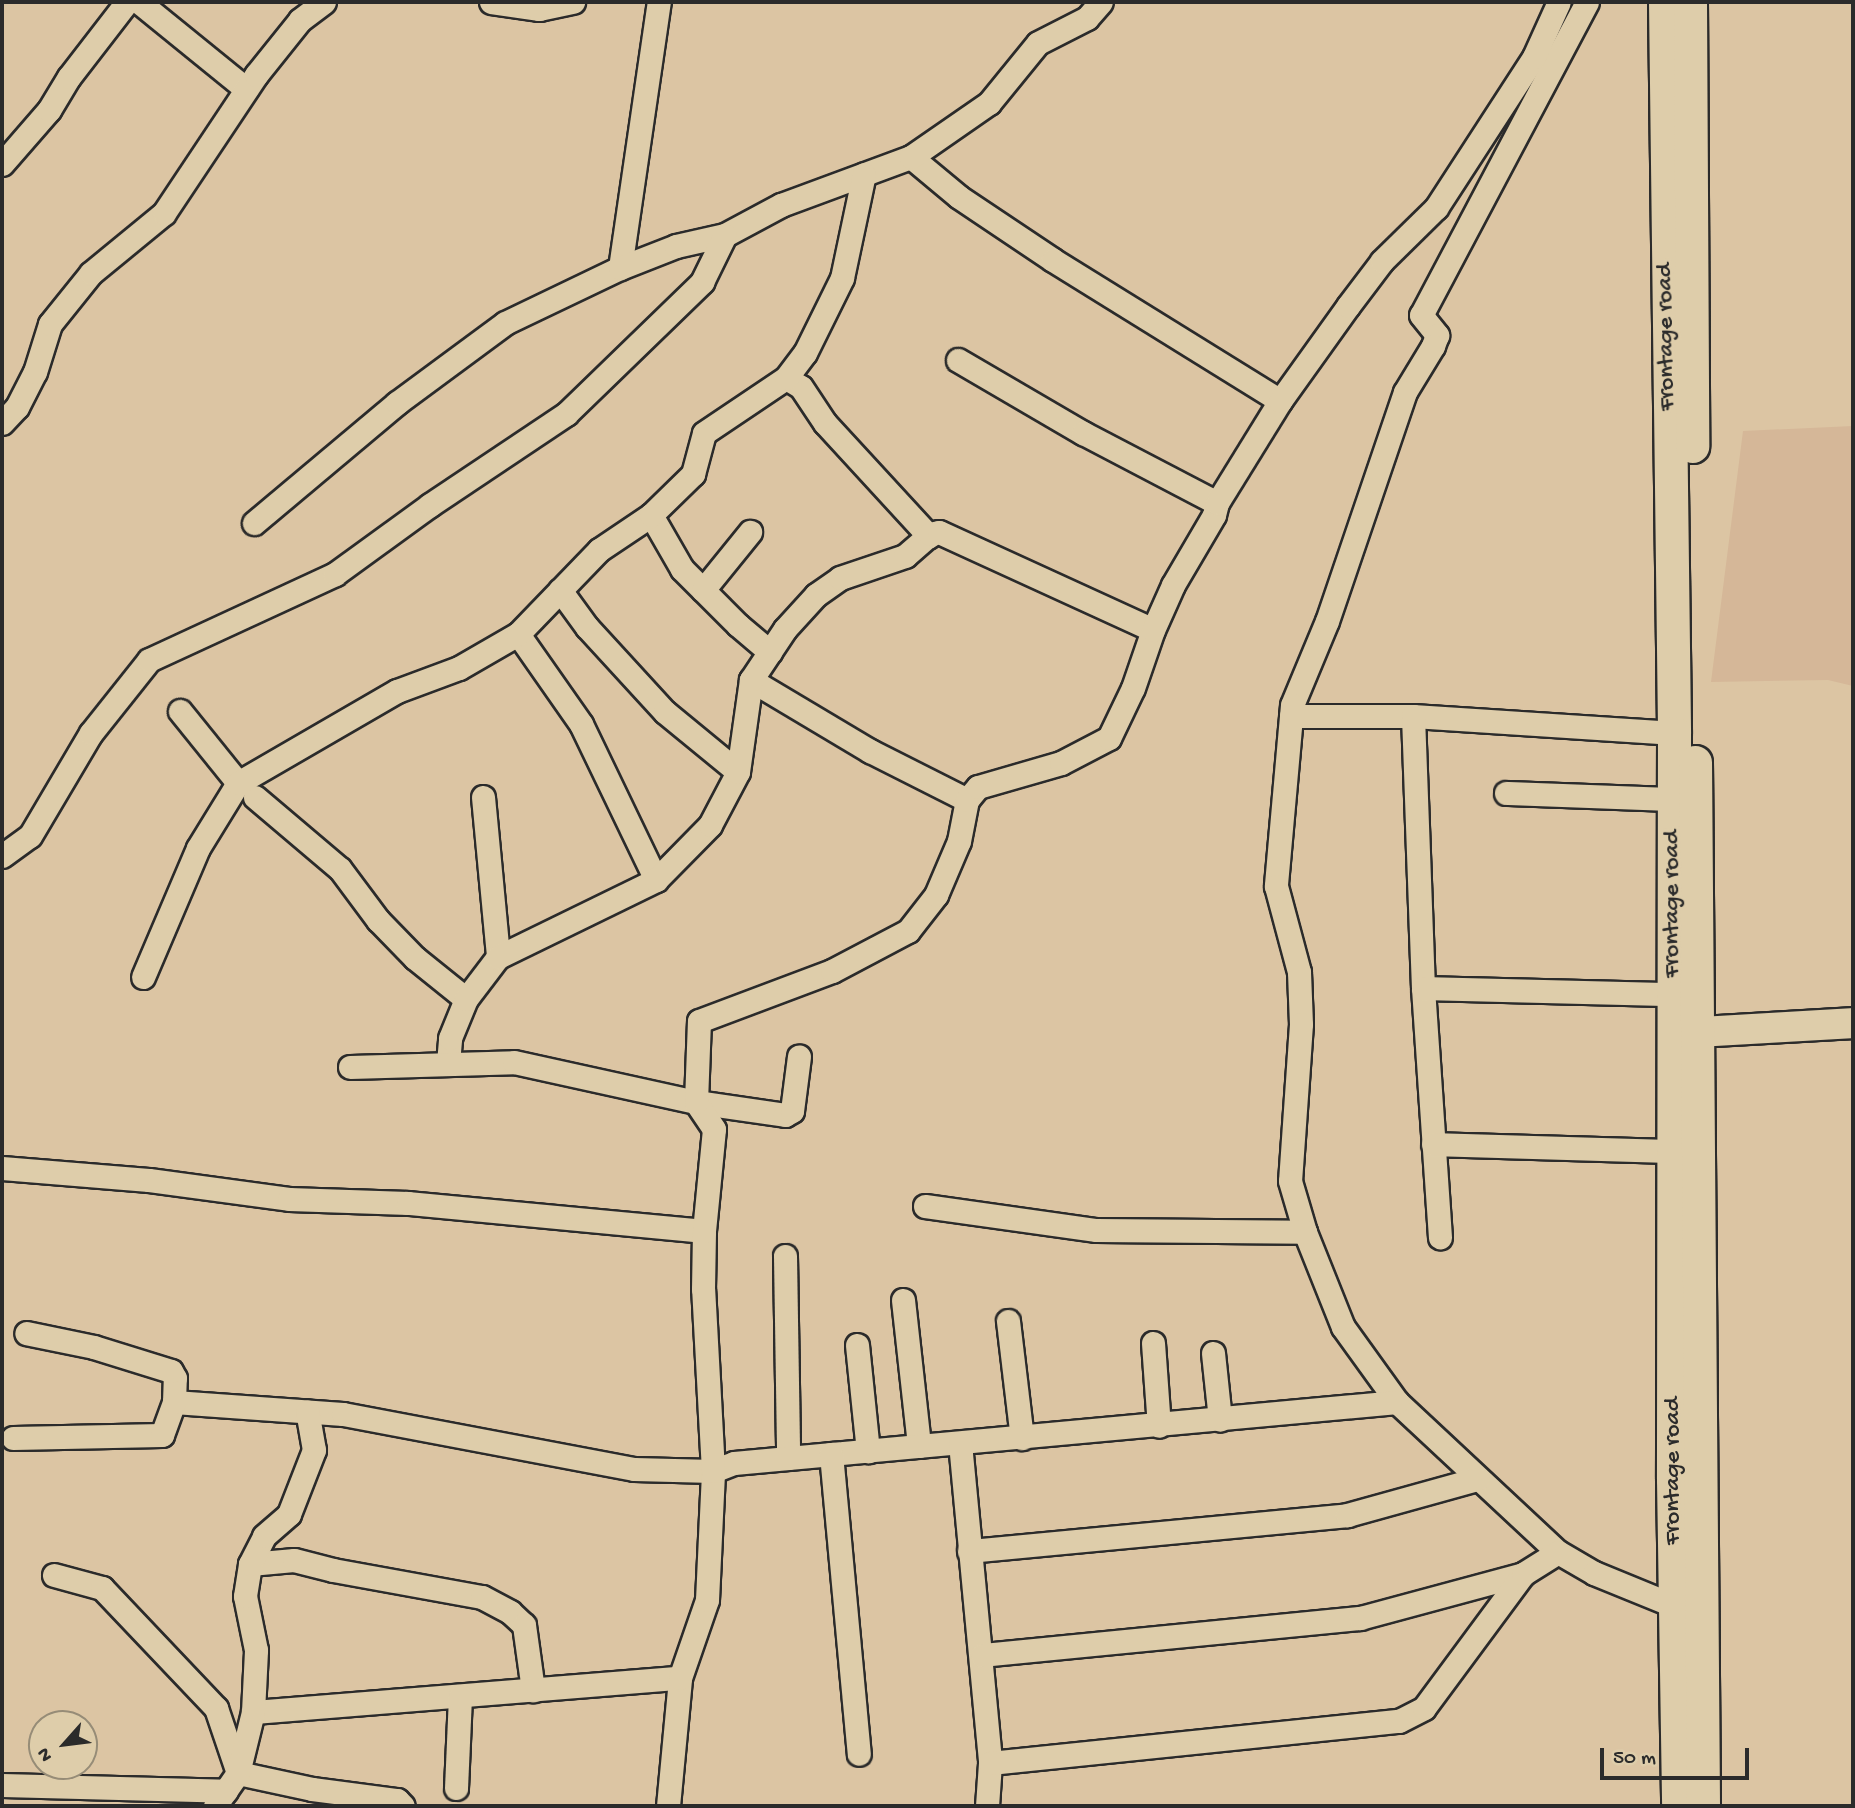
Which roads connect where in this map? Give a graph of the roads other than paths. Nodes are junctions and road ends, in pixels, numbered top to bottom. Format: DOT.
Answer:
graph roads {
  1 [pos="127,2"];
  2 [pos="139,2"];
  3 [pos="324,2"];
  4 [pos="491,2"];
  5 [pos="573,2"];
  6 [pos="659,2"];
  7 [pos="1101,2"];
  8 [pos="1559,2"];
  9 [pos="1587,2"];
  10 [pos="1665,2"];
  11 [pos="1690,2"];
  12 [pos="246,89"];
  13 [pos="911,157"];
  14 [pos="2,164"];
  15 [pos="864,174"];
  16 [pos="725,234"];
  17 [pos="620,268"];
  18 [pos="958,360"];
  19 [pos="786,378"];
  20 [pos="1280,401"];
  21 [pos="2,422"];
  22 [pos="1217,503"];
  23 [pos="651,515"];
  24 [pos="254,523"];
  25 [pos="750,532"];
  26 [pos="929,536"];
  27 [pos="560,590"];
  28 [pos="703,590"];
  29 [pos="1153,630"];
  30 [pos="518,634"];
  31 [pos="770,652"];
  32 [pos="751,680"];
  33 [pos="180,711"];
  34 [pos="1291,716"];
  35 [pos="1413,716"];
  36 [pos="1674,733"];
  37 [pos="738,772"];
  38 [pos="247,790"];
  39 [pos="1506,793"];
  40 [pos="483,797"];
  41 [pos="1672,799"];
  42 [pos="967,800"];
  43 [pos="2,856"];
  44 [pos="656,880"];
  45 [pos="498,957"];
  46 [pos="143,977"];
  47 [pos="1423,988"];
  48 [pos="1673,994"];
  49 [pos="466,999"];
  50 [pos="1853,1023"];
  51 [pos="1699,1032"];
  52 [pos="799,1056"];
  53 [pos="448,1063"];
  54 [pos="349,1067"];
  55 [pos="696,1102"];
  56 [pos="1433,1144"];
  57 [pos="1675,1151"];
  58 [pos="2,1168"];
  59 [pos="925,1206"];
  60 [pos="704,1231"];
  61 [pos="1305,1232"];
  62 [pos="1440,1237"];
  63 [pos="785,1256"];
  64 [pos="903,1300"];
  65 [pos="1008,1321"];
  66 [pos="26,1333"];
  67 [pos="1153,1343"];
  68 [pos="857,1345"];
  69 [pos="1213,1353"];
  70 [pos="174,1402"];
  71 [pos="1397,1402"];
  72 [pos="307,1412"];
  73 [pos="1220,1420"];
  74 [pos="1159,1426"];
  75 [pos="13,1438"];
  76 [pos="1022,1438"];
  77 [pos="960,1443"];
  78 [pos="919,1446"];
  79 [pos="868,1451"];
  80 [pos="831,1454"];
  81 [pos="789,1458"];
  82 [pos="713,1472"];
  83 [pos="1477,1479"];
  84 [pos="969,1551"];
  85 [pos="1558,1552"];
  86 [pos="250,1564"];
  87 [pos="1523,1574"];
  88 [pos="54,1575"];
  89 [pos="1688,1606"];
  90 [pos="982,1656"];
  91 [pos="680,1678"];
  92 [pos="533,1690"];
  93 [pos="460,1696"];
  94 [pos="253,1712"];
  95 [pos="859,1754"];
  96 [pos="990,1763"];
  97 [pos="2,1785"];
  98 [pos="456,1788"];
  99 [pos="226,1790"];
  100 [pos="403,1806"];
  101 [pos="668,1806"];
  102 [pos="988,1806"];
  103 [pos="1678,1806"];
  104 [pos="1703,1806"];
  1 -- 14 [label="street"];
  2 -- 12 [label="street"];
  3 -- 12 [label="street"];
  4 -- 5 [label="street"];
  6 -- 17 [label="street"];
  7 -- 13 [label="street"];
  8 -- 20 [label="street"];
  9 -- 34 [label="street"];
  10 -- 36 [label="main road, Frontage road"];
  11 -- 51 [label="main road"];
  12 -- 21 [label="street"];
  13 -- 15 [label="street"];
  13 -- 20 [label="street"];
  15 -- 16 [label="street"];
  15 -- 19 [label="street"];
  16 -- 17 [label="street"];
  16 -- 43 [label="street"];
  17 -- 24 [label="street"];
  18 -- 22 [label="street"];
  19 -- 23 [label="street"];
  19 -- 26 [label="street"];
  20 -- 22 [label="street"];
  22 -- 29 [label="street"];
  23 -- 27 [label="street"];
  23 -- 28 [label="street"];
  25 -- 28 [label="street"];
  26 -- 29 [label="street"];
  26 -- 31 [label="street"];
  27 -- 30 [label="street"];
  27 -- 37 [label="street"];
  28 -- 31 [label="street"];
  29 -- 42 [label="street"];
  30 -- 38 [label="street"];
  30 -- 44 [label="street"];
  31 -- 32 [label="street"];
  32 -- 37 [label="street"];
  32 -- 42 [label="street"];
  33 -- 38 [label="street"];
  34 -- 35 [label="street"];
  34 -- 61 [label="street"];
  35 -- 36 [label="street"];
  35 -- 47 [label="street"];
  36 -- 41 [label="main road, Frontage road"];
  37 -- 44 [label="street"];
  38 -- 46 [label="street"];
  38 -- 49 [label="street"];
  39 -- 41 [label="street"];
  40 -- 45 [label="street"];
  41 -- 48 [label="main road, Frontage road"];
  42 -- 55 [label="street"];
  44 -- 45 [label="street"];
  45 -- 49 [label="street"];
  47 -- 48 [label="street"];
  47 -- 56 [label="street"];
  48 -- 57 [label="main road, Frontage road"];
  49 -- 53 [label="street"];
  50 -- 51 [label="street"];
  51 -- 89 [label="main road"];
  52 -- 55 [label="street"];
  53 -- 54 [label="street"];
  53 -- 55 [label="street"];
  55 -- 60 [label="street"];
  56 -- 57 [label="street"];
  56 -- 62 [label="street"];
  57 -- 89 [label="main road, Frontage road"];
  58 -- 60 [label="street"];
  59 -- 61 [label="street"];
  60 -- 82 [label="street"];
  61 -- 71 [label="street"];
  63 -- 81 [label="street"];
  64 -- 78 [label="street"];
  65 -- 76 [label="street"];
  66 -- 70 [label="street"];
  67 -- 74 [label="street"];
  68 -- 79 [label="street"];
  69 -- 73 [label="street"];
  70 -- 72 [label="street"];
  70 -- 75 [label="street"];
  71 -- 73 [label="street"];
  71 -- 83 [label="street"];
  72 -- 82 [label="street"];
  72 -- 86 [label="street"];
  73 -- 74 [label="street"];
  74 -- 76 [label="street"];
  76 -- 77 [label="street"];
  77 -- 78 [label="street"];
  77 -- 84 [label="street"];
  78 -- 79 [label="street"];
  79 -- 80 [label="street"];
  80 -- 81 [label="street"];
  80 -- 95 [label="street"];
  81 -- 82 [label="street"];
  82 -- 91 [label="street"];
  83 -- 84 [label="street"];
  83 -- 85 [label="street"];
  84 -- 90 [label="street"];
  85 -- 87 [label="street"];
  85 -- 89 [label="street"];
  86 -- 92 [label="street"];
  86 -- 94 [label="street"];
  87 -- 90 [label="street"];
  87 -- 96 [label="street"];
  88 -- 99 [label="street"];
  89 -- 103 [label="main road, Frontage road"];
  89 -- 104 [label="main road"];
  90 -- 96 [label="street"];
  91 -- 92 [label="street"];
  91 -- 101 [label="street"];
  92 -- 93 [label="street"];
  93 -- 94 [label="street"];
  93 -- 98 [label="street"];
  94 -- 99 [label="street"];
  96 -- 102 [label="street"];
  97 -- 99 [label="street"];
  99 -- 100 [label="street"];
}
